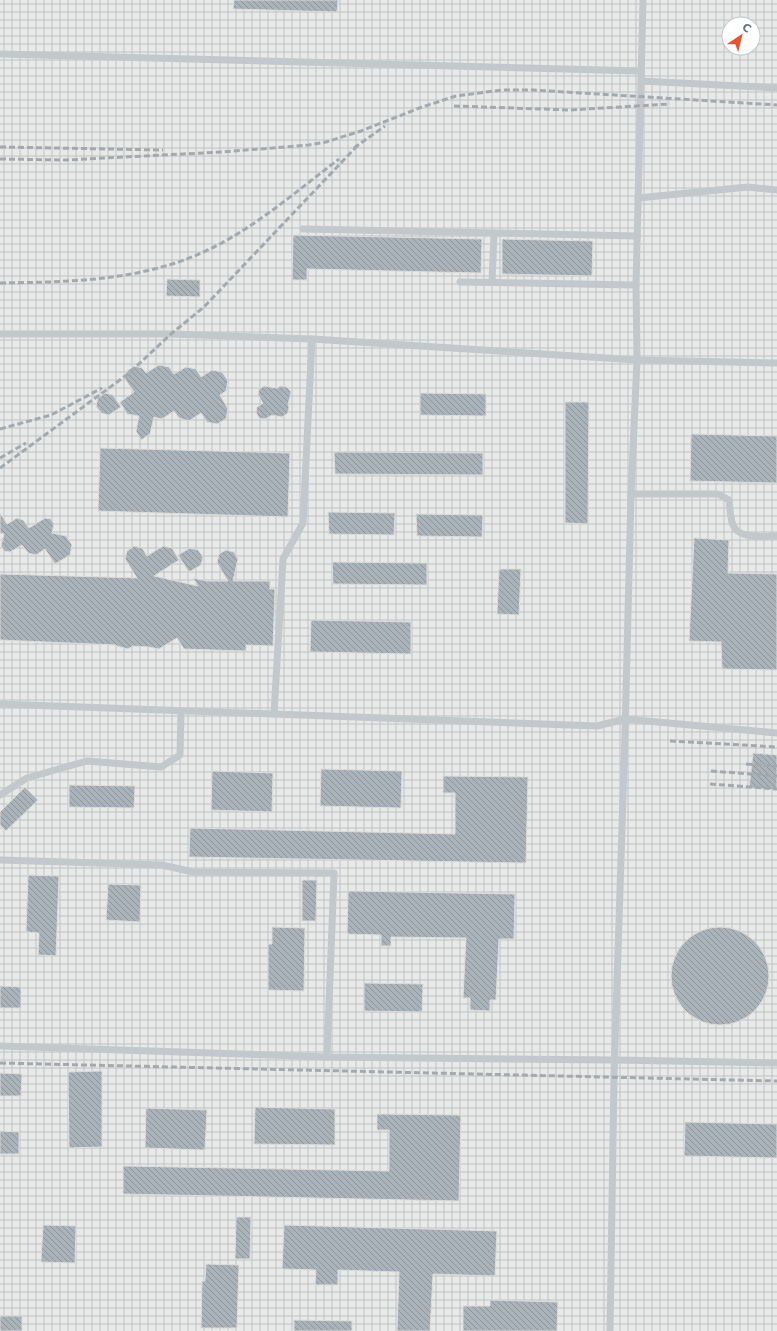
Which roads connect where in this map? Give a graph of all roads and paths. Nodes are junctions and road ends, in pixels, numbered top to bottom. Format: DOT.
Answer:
graph roads {
  1 [pos="643,0"];
  2 [pos="0,54"];
  3 [pos="641,71"];
  4 [pos="641,81"];
  5 [pos="777,88"];
  6 [pos="777,190"];
  7 [pos="638,198"];
  8 [pos="303,229"];
  9 [pos="494,233"];
  10 [pos="637,236"];
  11 [pos="460,282"];
  12 [pos="492,282"];
  13 [pos="636,285"];
  14 [pos="0,334"];
  15 [pos="312,339"];
  16 [pos="637,360"];
  17 [pos="777,363"];
  18 [pos="631,494"];
  19 [pos="777,536"];
  20 [pos="0,704"];
  21 [pos="181,711"];
  22 [pos="274,714"];
  23 [pos="625,719"];
  24 [pos="777,733"];
  25 [pos="0,795"];
  26 [pos="0,860"];
  27 [pos="0,1046"];
  28 [pos="327,1057"];
  29 [pos="615,1060"];
  30 [pos="777,1063"];
  31 [pos="610,1331"];
  1 -- 3 [label="lane"];
  2 -- 3 [label="lane"];
  3 -- 4 [label="lane"];
  4 -- 5 [label="lane"];
  4 -- 7 [label="lane"];
  6 -- 7 [label="lane"];
  7 -- 10 [label="lane"];
  8 -- 9 [label="lane"];
  9 -- 10 [label="lane"];
  9 -- 12 [label="lane"];
  10 -- 13 [label="lane"];
  11 -- 12 [label="lane"];
  12 -- 13 [label="lane"];
  13 -- 16 [label="lane"];
  14 -- 15 [label="lane"];
  15 -- 16 [label="lane"];
  15 -- 22 [label="lane"];
  16 -- 17 [label="lane"];
  16 -- 18 [label="lane"];
  18 -- 19 [label="lane"];
  18 -- 23 [label="lane"];
  20 -- 21 [label="lane"];
  21 -- 22 [label="lane"];
  21 -- 25 [label="lane"];
  22 -- 23 [label="lane"];
  23 -- 24 [label="lane"];
  23 -- 29 [label="lane"];
  26 -- 28 [label="lane"];
  27 -- 28 [label="lane"];
  28 -- 29 [label="lane"];
  29 -- 30 [label="lane"];
  29 -- 31 [label="lane"];
}
